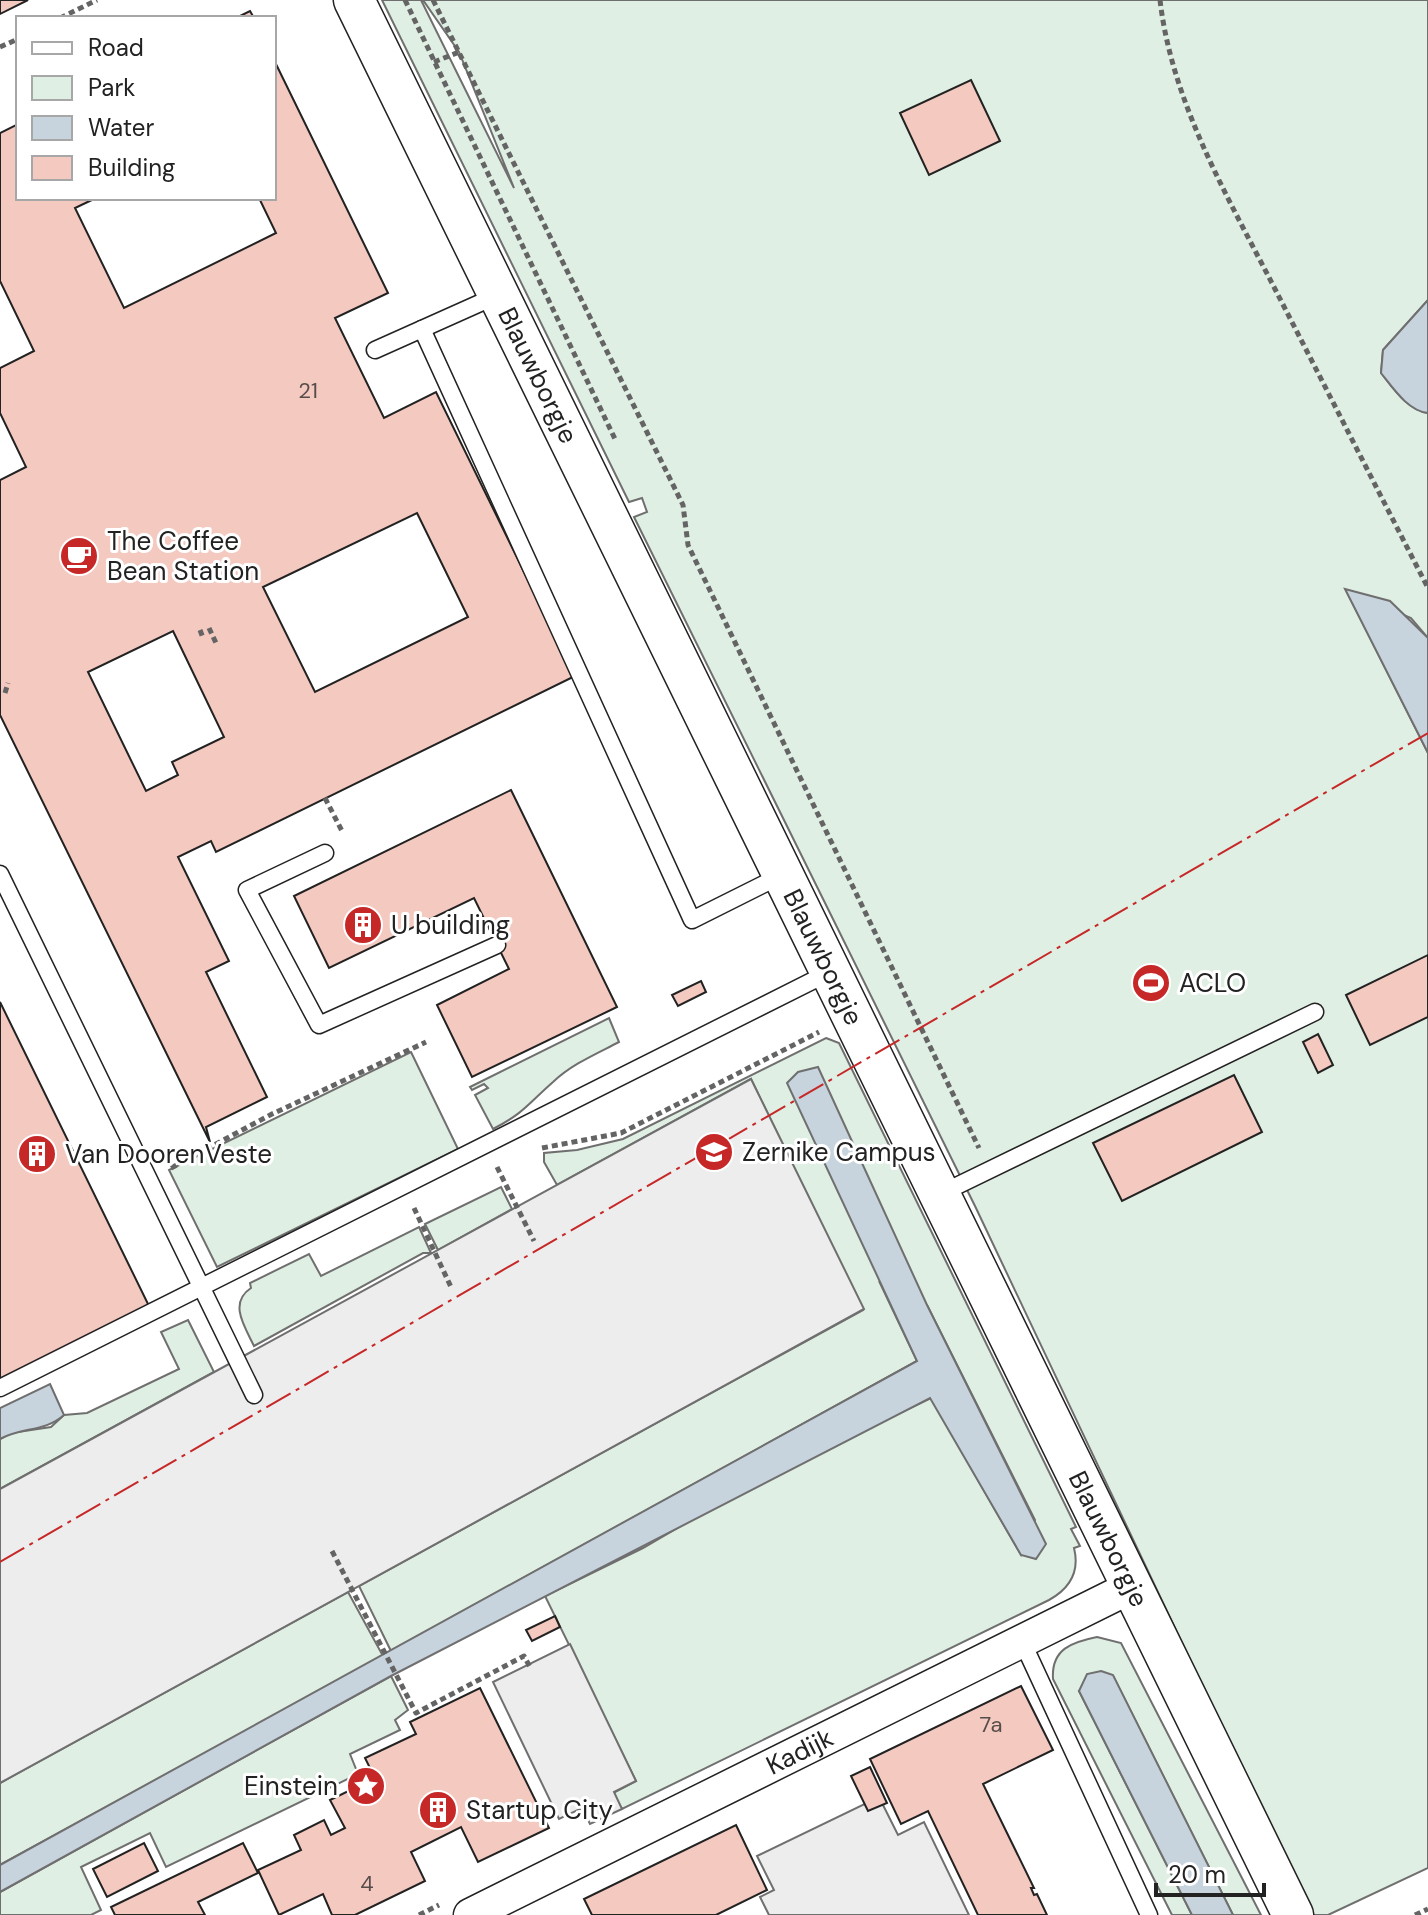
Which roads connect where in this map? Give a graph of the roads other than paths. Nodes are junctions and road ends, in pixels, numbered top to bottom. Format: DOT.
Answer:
graph roads {
  1 [pos="354,0"];
  2 [pos="499,294"];
  3 [pos="422,329"];
  4 [pos="375,350"];
  5 [pos="325,853"];
  6 [pos="0,874"];
  7 [pos="783,875"];
  8 [pos="497,945"];
  9 [pos="830,972"];
  10 [pos="1315,1012"];
  11 [pos="938,1195"];
  12 [pos="201,1288"];
  13 [pos="0,1388"];
  14 [pos="254,1395"];
  15 [pos="1131,1587"];
  16 [pos="1022,1641"];
  17 [pos="470,1915"];
  18 [pos="1149,1915"];
  19 [pos="1293,1915"];
  1 -- 2 [label="street, Blauwborgje"];
  2 -- 3 [label="lane"];
  2 -- 7 [label="street, Blauwborgje"];
  3 -- 4 [label="lane"];
  3 -- 7 [label="lane"];
  5 -- 8 [label="lane"];
  6 -- 12 [label="lane"];
  7 -- 9 [label="street, Blauwborgje"];
  9 -- 11 [label="street, Blauwborgje"];
  9 -- 12 [label="lane"];
  10 -- 11 [label="lane"];
  11 -- 15 [label="street, Blauwborgje"];
  12 -- 13 [label="lane"];
  12 -- 14 [label="lane"];
  15 -- 16 [label="street, Kadijk"];
  15 -- 19 [label="street, Blauwborgje"];
  16 -- 17 [label="street, Kadijk"];
  16 -- 18 [label="lane"];
}
